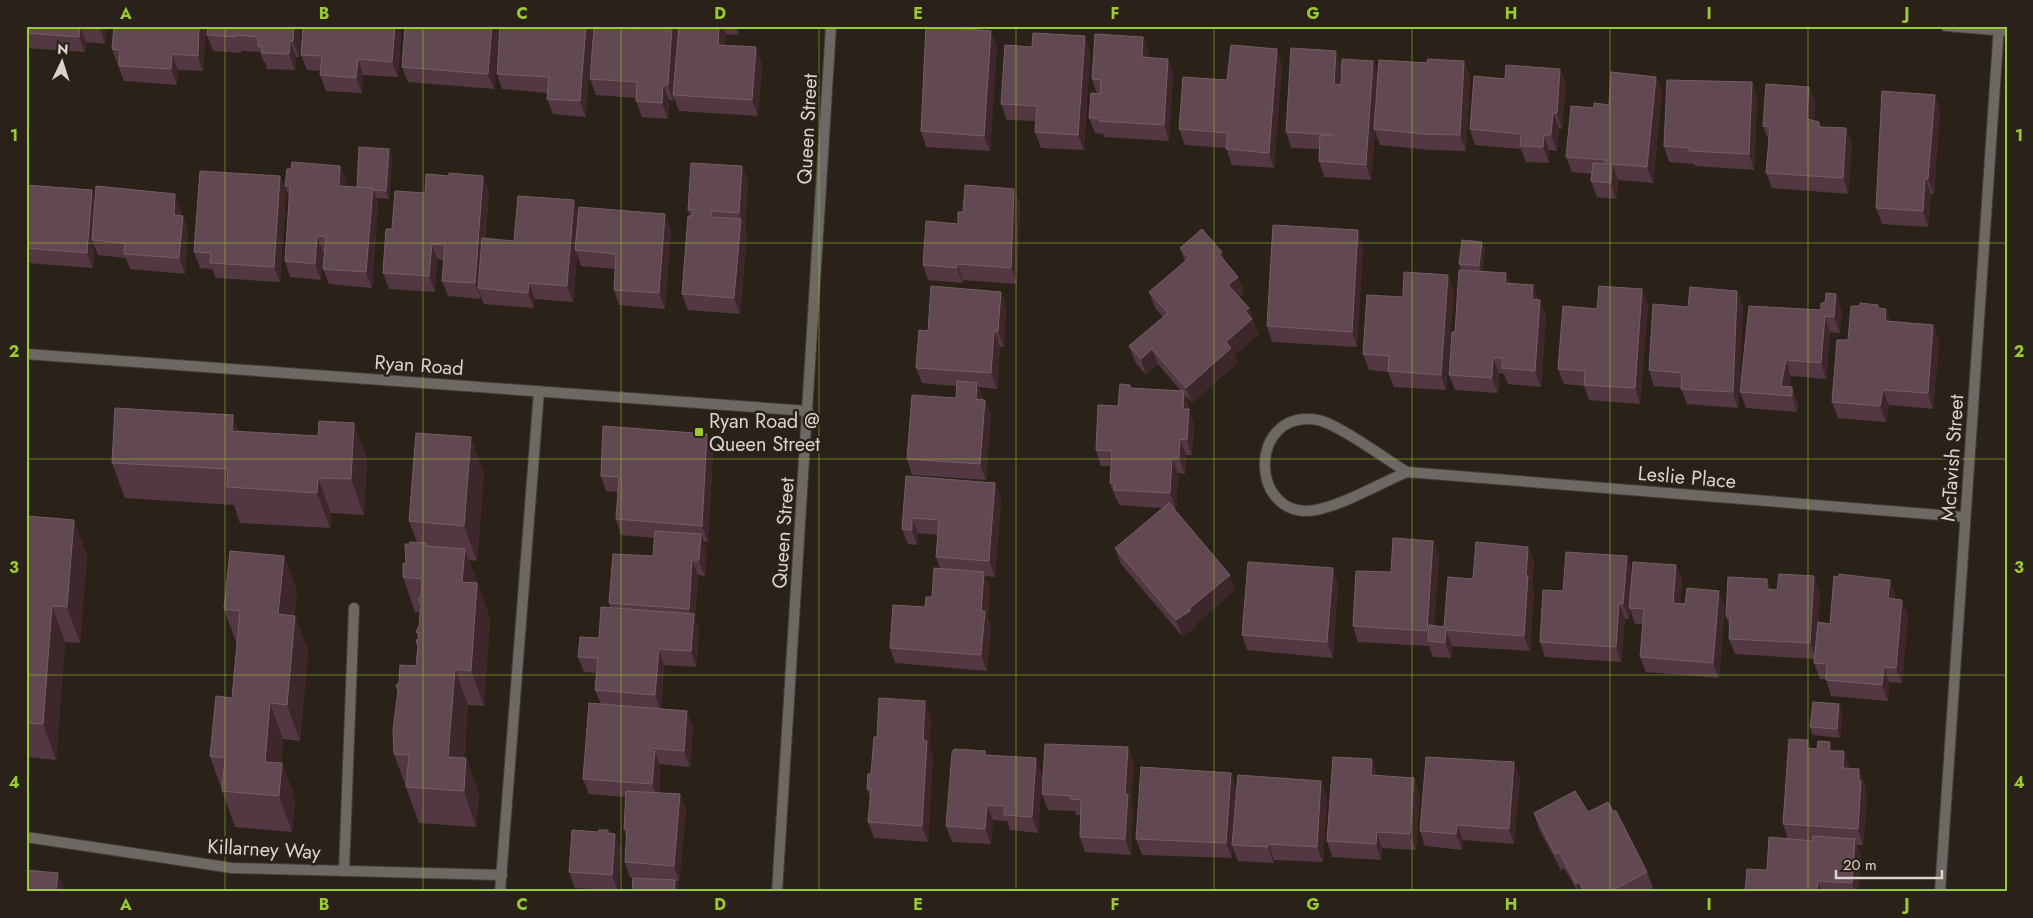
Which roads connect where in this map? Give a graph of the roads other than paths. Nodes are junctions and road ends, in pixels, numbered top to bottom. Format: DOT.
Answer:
graph roads {
  1 [pos="831,26"];
  2 [pos="1946,26"];
  3 [pos="2001,29"];
  4 [pos="26,354"];
  5 [pos="539,391"];
  6 [pos="808,411"];
  7 [pos="1407,472"];
  8 [pos="1965,517"];
  9 [pos="354,608"];
  10 [pos="26,837"];
  11 [pos="344,871"];
  12 [pos="502,875"];
  13 [pos="500,892"];
  14 [pos="777,892"];
  15 [pos="1940,892"];
  1 -- 6 [label="street, Queen Street"];
  2 -- 3 [label="street"];
  3 -- 8 [label="street, McTavish Street"];
  4 -- 5 [label="street, Ryan Road"];
  5 -- 6 [label="street, Ryan Road"];
  5 -- 12 [label="street"];
  6 -- 14 [label="street, Queen Street"];
  7 -- 7 [label="street, Leslie Place"];
  7 -- 8 [label="street, Leslie Place"];
  8 -- 15 [label="street, McTavish Street"];
  9 -- 11 [label="street"];
  10 -- 11 [label="street, Killarney Way"];
  11 -- 12 [label="street, Killarney Way"];
  12 -- 13 [label="street"];
}
